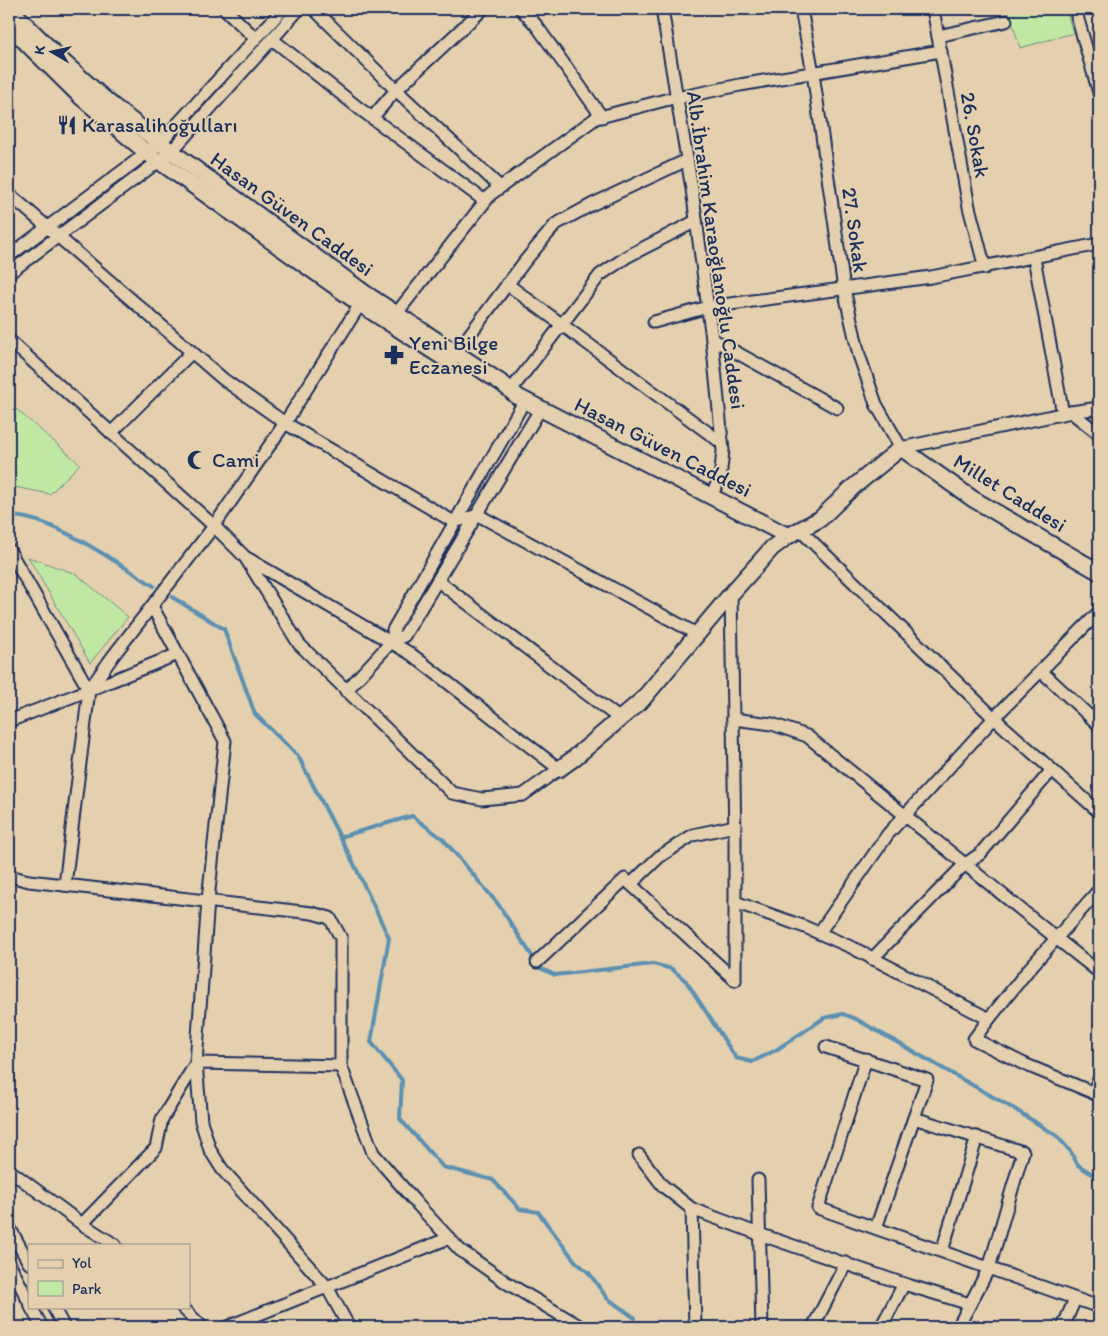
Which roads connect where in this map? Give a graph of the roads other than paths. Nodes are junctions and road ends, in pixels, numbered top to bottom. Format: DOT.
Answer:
graph roads {
  1 [pos="10,9"];
  2 [pos="225,9"];
  3 [pos="283,9"];
  4 [pos="299,9"];
  5 [pos="314,9"];
  6 [pos="483,9"];
  7 [pos="521,9"];
  8 [pos="662,9"];
  9 [pos="801,9"];
  10 [pos="933,9"];
  11 [pos="1075,9"];
  12 [pos="1006,20"];
  13 [pos="9,26"];
  14 [pos="938,36"];
  15 [pos="255,38"];
  16 [pos="272,39"];
  17 [pos="941,51"];
  18 [pos="813,73"];
  19 [pos="396,90"];
  20 [pos="1099,93"];
  21 [pos="677,98"];
  22 [pos="602,117"];
  23 [pos="372,118"];
  24 [pos="146,152"];
  25 [pos="163,152"];
  26 [pos="687,160"];
  27 [pos="500,187"];
  28 [pos="9,194"];
  29 [pos="485,201"];
  30 [pos="696,220"];
  31 [pos="47,228"];
  32 [pos="57,237"];
  33 [pos="1099,244"];
  34 [pos="9,256"];
  35 [pos="1034,258"];
  36 [pos="984,268"];
  37 [pos="9,273"];
  38 [pos="508,284"];
  39 [pos="844,290"];
  40 [pos="363,299"];
  41 [pos="708,307"];
  42 [pos="393,318"];
  43 [pos="654,322"];
  44 [pos="561,324"];
  45 [pos="712,339"];
  46 [pos="9,340"];
  47 [pos="192,352"];
  48 [pos="454,354"];
  49 [pos="518,396"];
  50 [pos="540,408"];
  51 [pos="837,408"];
  52 [pos="1099,408"];
  53 [pos="1067,413"];
  54 [pos="285,423"];
  55 [pos="111,433"];
  56 [pos="1099,434"];
  57 [pos="722,443"];
  58 [pos="902,448"];
  59 [pos="711,495"];
  60 [pos="478,515"];
  61 [pos="454,522"];
  62 [pos="214,526"];
  63 [pos="794,533"];
  64 [pos="9,550"];
  65 [pos="245,557"];
  66 [pos="1099,572"];
  67 [pos="438,581"];
  68 [pos="731,594"];
  69 [pos="152,606"];
  70 [pos="1099,612"];
  71 [pos="697,634"];
  72 [pos="392,641"];
  73 [pos="178,654"];
  74 [pos="1041,671"];
  75 [pos="89,690"];
  76 [pos="346,691"];
  77 [pos="733,718"];
  78 [pos="994,718"];
  79 [pos="620,719"];
  80 [pos="9,721"];
  81 [pos="1099,725"];
  82 [pos="559,769"];
  83 [pos="1052,770"];
  84 [pos="1099,812"];
  85 [pos="905,816"];
  86 [pos="735,826"];
  87 [pos="964,865"];
  88 [pos="9,876"];
  89 [pos="29,880"];
  90 [pos="9,883"];
  91 [pos="631,884"];
  92 [pos="65,885"];
  93 [pos="1099,890"];
  94 [pos="208,900"];
  95 [pos="735,902"];
  96 [pos="819,933"];
  97 [pos="1056,938"];
  98 [pos="872,959"];
  99 [pos="537,962"];
  100 [pos="1099,972"];
  101 [pos="989,1019"];
  102 [pos="826,1047"];
  103 [pos="866,1059"];
  104 [pos="196,1063"];
  105 [pos="341,1066"];
  106 [pos="1099,1079"];
  107 [pos="1096,1094"];
  108 [pos="914,1118"];
  109 [pos="977,1137"];
  110 [pos="640,1155"];
  111 [pos="9,1170"];
  112 [pos="758,1180"];
  113 [pos="692,1209"];
  114 [pos="82,1224"];
  115 [pos="9,1227"];
  116 [pos="876,1228"];
  117 [pos="759,1234"];
  118 [pos="449,1238"];
  119 [pos="113,1244"];
  120 [pos="942,1251"];
  121 [pos="26,1258"];
  122 [pos="9,1262"];
  123 [pos="846,1263"];
  124 [pos="989,1268"];
  125 [pos="904,1284"];
  126 [pos="328,1287"];
  127 [pos="1074,1299"];
  128 [pos="28,1300"];
  129 [pos="970,1304"];
  130 [pos="1099,1307"];
  131 [pos="31,1308"];
  132 [pos="54,1308"];
  133 [pos="183,1308"];
  134 [pos="38,1326"];
  135 [pos="64,1327"];
  136 [pos="202,1327"];
  137 [pos="227,1327"];
  138 [pos="348,1327"];
  139 [pos="580,1327"];
  140 [pos="694,1327"];
  141 [pos="763,1327"];
  142 [pos="813,1327"];
  143 [pos="881,1327"];
  144 [pos="958,1327"];
  145 [pos="1063,1327"];
  1 -- 25 [label="street, Hasan Güven Caddesi"];
  2 -- 15 [label="street"];
  3 -- 15 [label="street"];
  4 -- 16 [label="street"];
  5 -- 19 [label="street"];
  6 -- 19 [label="street"];
  7 -- 22 [label="street"];
  8 -- 21 [label="street, Alb.İbrahim Karaoğlanoğlu Caddesi"];
  9 -- 18 [label="street, 27. Sokak"];
  10 -- 14 [label="street, 26. Sokak"];
  11 -- 20 [label="street"];
  12 -- 14 [label="street"];
  13 -- 24 [label="street, Hasan Güven Caddesi"];
  14 -- 17 [label="street, 26. Sokak"];
  15 -- 25 [label="street"];
  16 -- 23 [label="street"];
  16 -- 25 [label="street"];
  17 -- 18 [label="street"];
  17 -- 36 [label="street, 26. Sokak"];
  18 -- 21 [label="street"];
  18 -- 39 [label="street, 27. Sokak"];
  19 -- 23 [label="street"];
  19 -- 27 [label="street"];
  21 -- 22 [label="street"];
  21 -- 26 [label="street, Alb.İbrahim Karaoğlanoğlu Caddesi"];
  22 -- 27 [label="street"];
  23 -- 29 [label="street"];
  24 -- 25 [label="street, Hasan Güven Caddesi"];
  24 -- 31 [label="street"];
  25 -- 32 [label="street"];
  25 -- 40 [label="street, Hasan Güven Caddesi"];
  26 -- 30 [label="street, Alb.İbrahim Karaoğlanoğlu Caddesi"];
  26 -- 38 [label="street"];
  27 -- 29 [label="street"];
  28 -- 31 [label="street"];
  29 -- 42 [label="street"];
  30 -- 41 [label="street, Alb.İbrahim Karaoğlanoğlu Caddesi"];
  30 -- 44 [label="street"];
  31 -- 32 [label="street"];
  31 -- 34 [label="street"];
  32 -- 37 [label="street"];
  32 -- 47 [label="street"];
  33 -- 35 [label="street"];
  35 -- 36 [label="street"];
  35 -- 53 [label="street"];
  36 -- 39 [label="street"];
  38 -- 44 [label="street"];
  38 -- 48 [label="street"];
  39 -- 41 [label="street"];
  39 -- 58 [label="street, 27. Sokak"];
  40 -- 42 [label="street, Hasan Güven Caddesi"];
  40 -- 54 [label="street"];
  41 -- 43 [label="street"];
  41 -- 45 [label="street, Alb.İbrahim Karaoğlanoğlu Caddesi"];
  42 -- 48 [label="street, Hasan Güven Caddesi"];
  42 -- 49 [label="street, Hasan Güven Caddesi"];
  44 -- 49 [label="street"];
  44 -- 57 [label="street"];
  45 -- 51 [label="street"];
  45 -- 57 [label="street, Alb.İbrahim Karaoğlanoğlu Caddesi"];
  46 -- 55 [label="street"];
  47 -- 54 [label="street"];
  47 -- 55 [label="street"];
  48 -- 49 [label="street, Hasan Güven Caddesi"];
  49 -- 50 [label="street, Hasan Güven Caddesi"];
  49 -- 61 [label="street"];
  50 -- 59 [label="street, Hasan Güven Caddesi"];
  50 -- 60 [label="street"];
  52 -- 53 [label="street"];
  53 -- 56 [label="street"];
  53 -- 58 [label="street"];
  54 -- 61 [label="street"];
  54 -- 62 [label="street"];
  55 -- 62 [label="street"];
  57 -- 59 [label="street, Alb.İbrahim Karaoğlanoğlu Caddesi"];
  58 -- 63 [label="street"];
  58 -- 66 [label="street, Millet Caddesi"];
  59 -- 63 [label="street, Hasan Güven Caddesi"];
  60 -- 61 [label="street"];
  60 -- 67 [label="street"];
  60 -- 71 [label="street"];
  61 -- 72 [label="street"];
  62 -- 65 [label="street"];
  62 -- 69 [label="street"];
  63 -- 68 [label="street"];
  63 -- 78 [label="street"];
  64 -- 75 [label="street"];
  65 -- 72 [label="street"];
  65 -- 76 [label="street"];
  67 -- 72 [label="street"];
  67 -- 79 [label="street"];
  68 -- 71 [label="street"];
  68 -- 77 [label="street"];
  69 -- 73 [label="street"];
  69 -- 75 [label="street"];
  70 -- 74 [label="street"];
  71 -- 79 [label="street"];
  72 -- 76 [label="street"];
  72 -- 82 [label="street"];
  73 -- 75 [label="street"];
  73 -- 94 [label="street"];
  74 -- 78 [label="street"];
  74 -- 81 [label="street"];
  75 -- 80 [label="street"];
  75 -- 92 [label="street"];
  76 -- 82 [label="street"];
  77 -- 85 [label="street"];
  77 -- 86 [label="street"];
  78 -- 83 [label="street"];
  78 -- 85 [label="street"];
  79 -- 82 [label="street"];
  83 -- 84 [label="street"];
  83 -- 87 [label="street"];
  85 -- 87 [label="street"];
  85 -- 96 [label="street"];
  86 -- 91 [label="street"];
  86 -- 95 [label="street"];
  87 -- 97 [label="street"];
  87 -- 98 [label="street"];
  88 -- 89 [label="street"];
  89 -- 90 [label="street"];
  89 -- 92 [label="street"];
  91 -- 95 [label="street"];
  91 -- 99 [label="street"];
  92 -- 94 [label="street"];
  93 -- 97 [label="street"];
  94 -- 104 [label="street"];
  94 -- 105 [label="street"];
  95 -- 96 [label="street"];
  96 -- 98 [label="street"];
  97 -- 100 [label="street"];
  97 -- 101 [label="street"];
  98 -- 101 [label="street"];
  101 -- 107 [label="street"];
  102 -- 103 [label="street"];
  103 -- 108 [label="street"];
  103 -- 116 [label="street"];
  104 -- 105 [label="street"];
  104 -- 114 [label="street"];
  104 -- 126 [label="street"];
  105 -- 118 [label="street"];
  106 -- 107 [label="street"];
  108 -- 109 [label="street"];
  108 -- 116 [label="street"];
  109 -- 120 [label="street"];
  109 -- 124 [label="street"];
  110 -- 113 [label="street"];
  111 -- 114 [label="street"];
  112 -- 117 [label="street"];
  113 -- 117 [label="street"];
  113 -- 140 [label="street"];
  114 -- 119 [label="street"];
  115 -- 121 [label="street"];
  116 -- 120 [label="street"];
  117 -- 123 [label="street"];
  117 -- 141 [label="street"];
  118 -- 126 [label="street"];
  118 -- 139 [label="street"];
  120 -- 124 [label="street"];
  121 -- 122 [label="street"];
  122 -- 128 [label="street"];
  123 -- 125 [label="street"];
  123 -- 142 [label="street"];
  124 -- 127 [label="street"];
  124 -- 129 [label="street"];
  125 -- 129 [label="street"];
  125 -- 143 [label="street"];
  126 -- 137 [label="street"];
  126 -- 138 [label="street"];
  127 -- 130 [label="street"];
  127 -- 145 [label="street"];
  129 -- 144 [label="street"];
  131 -- 134 [label="street"];
  132 -- 135 [label="street"];
  133 -- 136 [label="street"];
}
